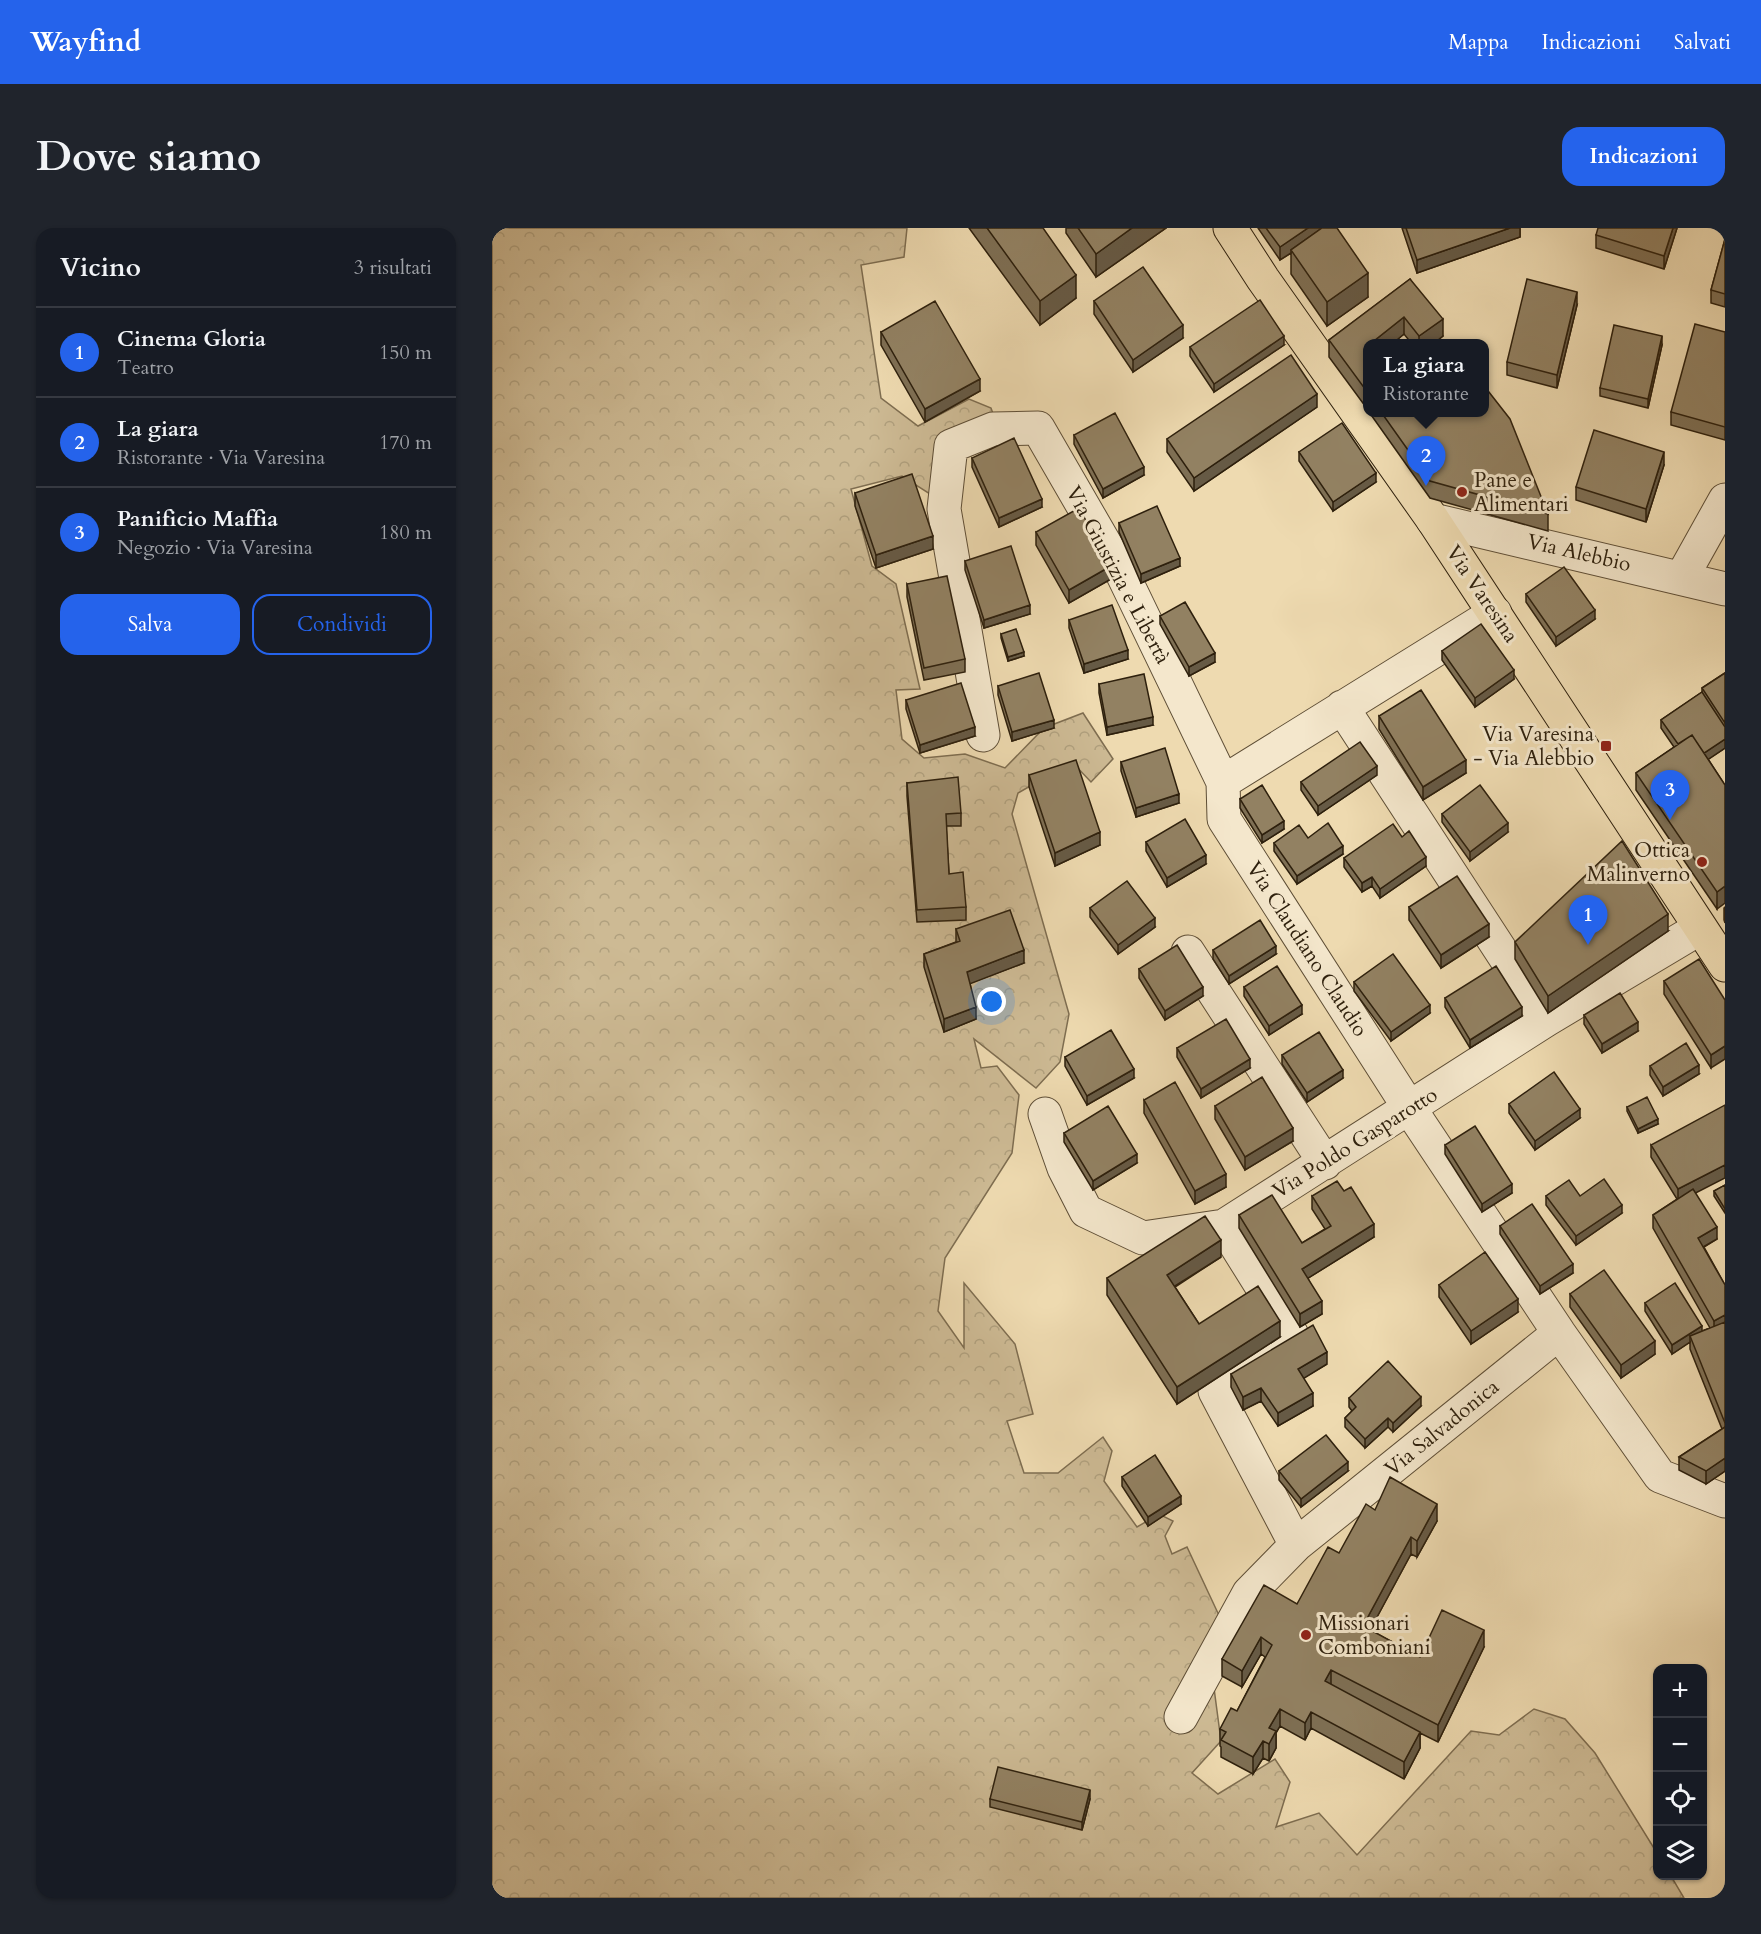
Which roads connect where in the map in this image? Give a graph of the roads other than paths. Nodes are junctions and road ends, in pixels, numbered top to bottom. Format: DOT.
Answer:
graph roads {
  1 [pos="1230,228"];
  2 [pos="1725,500"];
  3 [pos="1432,520"];
  4 [pos="1682,577"];
  5 [pos="1725,588"];
  6 [pos="1495,613"];
  7 [pos="1342,707"];
  8 [pos="983,735"];
  9 [pos="1223,782"];
  10 [pos="1700,928"];
  11 [pos="1188,952"];
  12 [pos="1725,966"];
  13 [pos="1546,1020"];
  14 [pos="1410,1109"];
  15 [pos="1045,1114"];
  16 [pos="1325,1163"];
  17 [pos="1224,1226"];
  18 [pos="1559,1333"];
  19 [pos="1725,1501"];
  20 [pos="1296,1545"];
  21 [pos="1181,1717"];
  1 -- 3 [label="main road, Via Varesina"];
  2 -- 4 [label="street"];
  3 -- 4 [label="street, Via Alebbio"];
  3 -- 6 [label="main road, Via Varesina"];
  4 -- 5 [label="street, Via Alebbio"];
  6 -- 7 [label="street"];
  6 -- 10 [label="main road, Via Varesina"];
  7 -- 9 [label="street"];
  7 -- 13 [label="street"];
  8 -- 9 [label="street, Via Giustizia e Libertà"];
  9 -- 14 [label="street, Via Claudiano Claudio"];
  10 -- 12 [label="main road, Via Varesina"];
  10 -- 13 [label="street, Via Poldo Gasparotto"];
  11 -- 16 [label="street"];
  13 -- 14 [label="street, Via Poldo Gasparotto"];
  14 -- 16 [label="street, Via Poldo Gasparotto"];
  14 -- 18 [label="street, Via Claudiano Claudio"];
  15 -- 17 [label="street, Via Poldo Gasparotto"];
  16 -- 17 [label="street, Via Poldo Gasparotto"];
  17 -- 20 [label="street"];
  18 -- 19 [label="street"];
  18 -- 20 [label="street, Via Salvadonica"];
  20 -- 21 [label="street, Via Salvadonica"];
}
